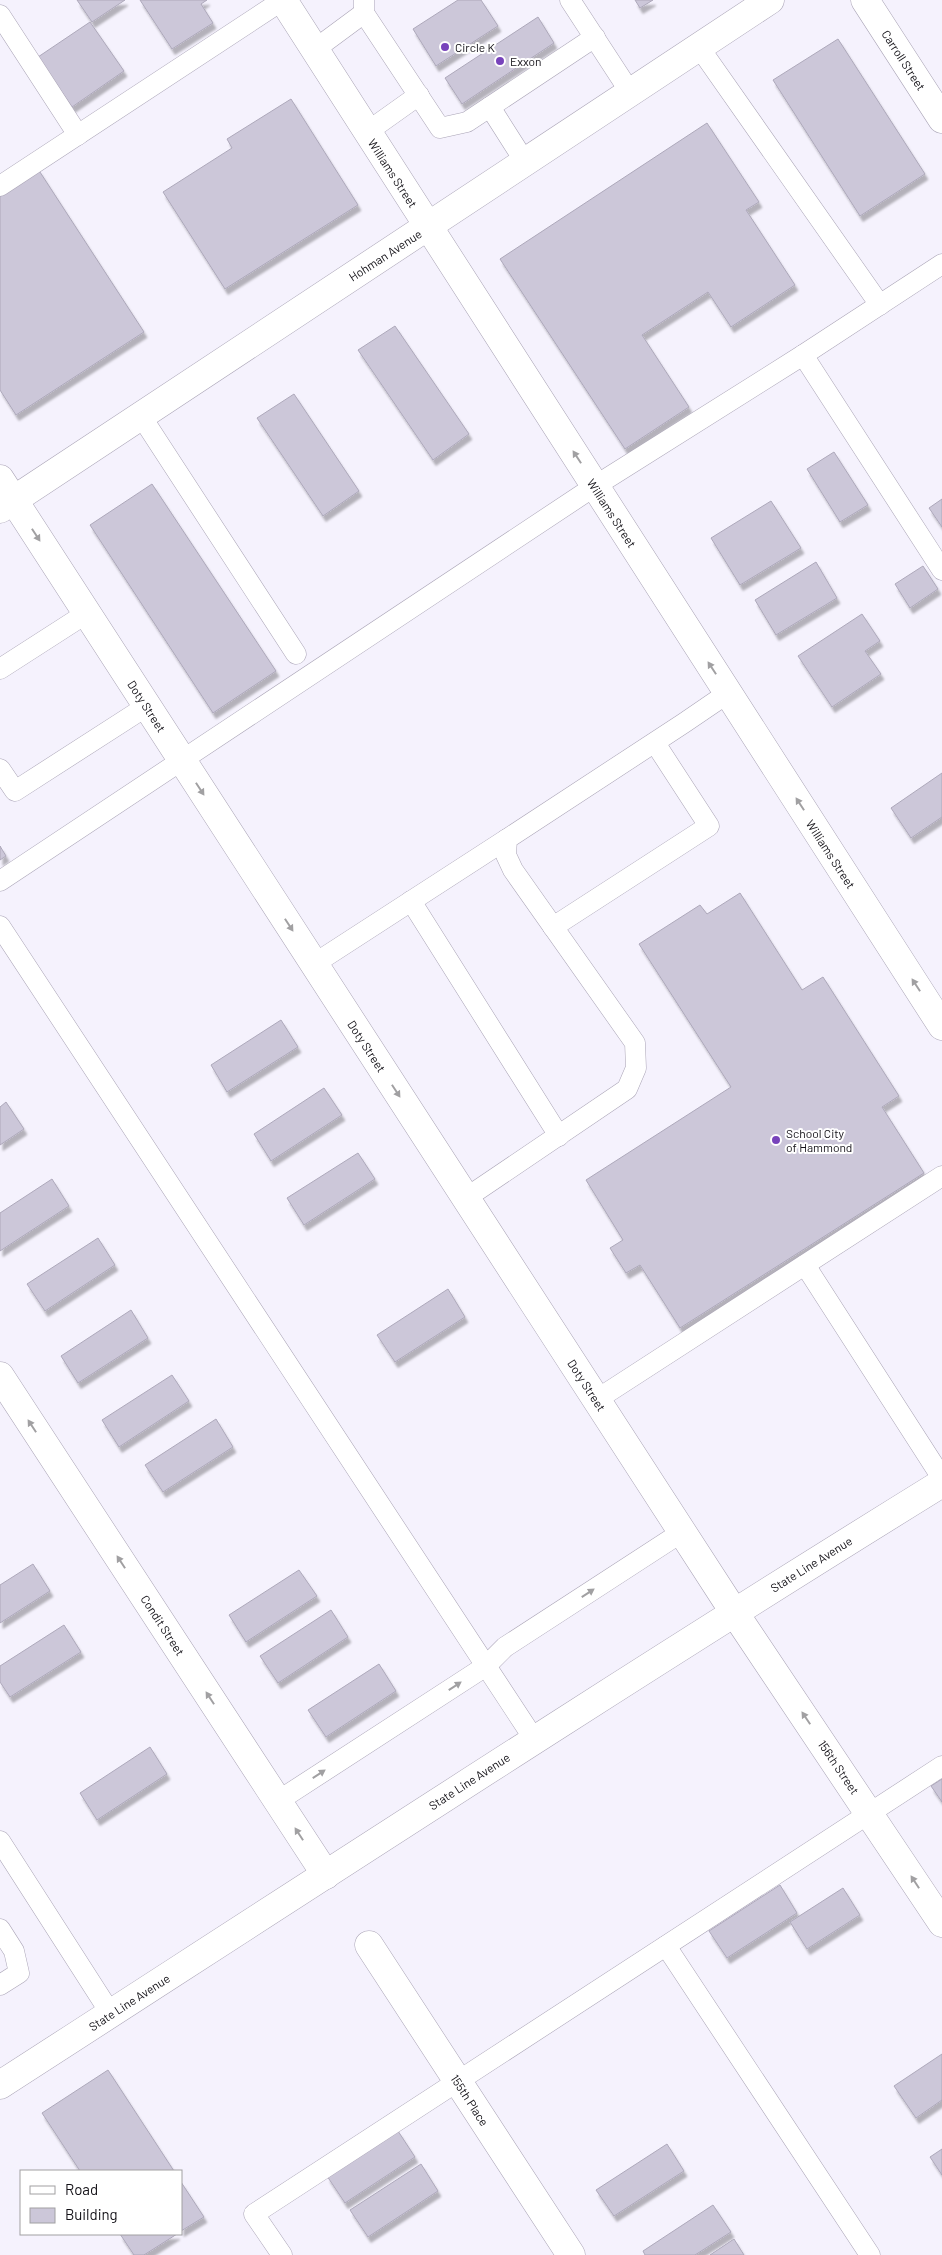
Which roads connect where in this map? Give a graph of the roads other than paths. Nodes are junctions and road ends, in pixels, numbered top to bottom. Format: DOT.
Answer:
graph roads {
  1 [pos="283,0"];
  2 [pos="570,0"];
  3 [pos="770,0"];
  4 [pos="865,0"];
  5 [pos="364,7"];
  6 [pos="0,15"];
  7 [pos="594,37"];
  8 [pos="699,47"];
  9 [pos="314,50"];
  10 [pos="630,92"];
  11 [pos="418,95"];
  12 [pos="490,107"];
  13 [pos="942,119"];
  14 [pos="367,132"];
  15 [pos="78,135"];
  16 [pos="525,162"];
  17 [pos="0,186"];
  18 [pos="428,226"];
  19 [pos="942,264"];
  20 [pos="880,305"];
  21 [pos="803,354"];
  22 [pos="141,416"];
  23 [pos="595,486"];
  24 [pos="4,496"];
  25 [pos="942,570"];
  26 [pos="87,613"];
  27 [pos="296,654"];
  28 [pos="0,669"];
  29 [pos="728,693"];
  30 [pos="147,706"];
  31 [pos="655,743"];
  32 [pos="182,761"];
  33 [pos="0,769"];
  34 [pos="507,839"];
  35 [pos="0,881"];
  36 [pos="411,901"];
  37 [pos="0,926"];
  38 [pos="553,927"];
  39 [pos="314,964"];
  40 [pos="942,1026"];
  41 [pos="559,1136"];
  42 [pos="942,1176"];
  43 [pos="466,1198"];
  44 [pos="805,1265"];
  45 [pos="0,1376"];
  46 [pos="596,1400"];
  47 [pos="942,1478"];
  48 [pos="942,1483"];
  49 [pos="682,1532"];
  50 [pos="734,1612"];
  51 [pos="486,1666"];
  52 [pos="534,1739"];
  53 [pos="942,1766"];
  54 [pos="278,1801"];
  55 [pos="870,1813"];
  56 [pos="0,1841"];
  57 [pos="326,1874"];
  58 [pos="942,1923"];
  59 [pos="0,1929"];
  60 [pos="369,1945"];
  61 [pos="666,1946"];
  62 [pos="0,1985"];
  63 [pos="111,2014"];
  64 [pos="458,2081"];
  65 [pos="0,2085"];
  66 [pos="282,2255"];
  67 [pos="571,2255"];
  68 [pos="870,2255"];
  1 -- 9 [label="street, Williams Street"];
  1 -- 15 [label="lane"];
  2 -- 7 [label="lane"];
  3 -- 8 [label="street, Hohman Avenue"];
  4 -- 13 [label="street, Carroll Street"];
  5 -- 9 [label="lane"];
  5 -- 11 [label="lane"];
  6 -- 15 [label="lane"];
  7 -- 10 [label="lane"];
  7 -- 12 [label="lane"];
  8 -- 10 [label="street, Hohman Avenue"];
  8 -- 20 [label="lane"];
  9 -- 14 [label="street, Williams Street"];
  10 -- 16 [label="street, Hohman Avenue"];
  11 -- 12 [label="lane"];
  11 -- 14 [label="lane"];
  12 -- 16 [label="lane"];
  14 -- 18 [label="street, Williams Street"];
  15 -- 17 [label="lane"];
  16 -- 18 [label="street, Hohman Avenue"];
  18 -- 22 [label="street, Hohman Avenue"];
  23 -- 18 [label="street, Williams Street, one-way"];
  19 -- 20 [label="lane"];
  20 -- 21 [label="lane"];
  21 -- 23 [label="lane"];
  21 -- 25 [label="lane"];
  22 -- 24 [label="street, Hohman Avenue"];
  22 -- 27 [label="lane"];
  29 -- 23 [label="street, Williams Street, one-way"];
  23 -- 32 [label="lane"];
  24 -- 26 [label="street, Doty Street, one-way"];
  26 -- 28 [label="lane"];
  26 -- 30 [label="street, Doty Street"];
  29 -- 31 [label="lane"];
  40 -- 29 [label="street, Williams Street, one-way"];
  30 -- 32 [label="street, Doty Street"];
  30 -- 33 [label="lane"];
  31 -- 34 [label="lane"];
  31 -- 38 [label="lane"];
  32 -- 35 [label="lane"];
  32 -- 39 [label="street, Doty Street, one-way"];
  34 -- 36 [label="lane"];
  34 -- 38 [label="lane"];
  36 -- 39 [label="lane"];
  36 -- 41 [label="lane"];
  37 -- 51 [label="lane"];
  38 -- 41 [label="lane"];
  39 -- 43 [label="street, Doty Street, one-way"];
  41 -- 43 [label="lane"];
  42 -- 44 [label="lane"];
  43 -- 46 [label="street, Doty Street"];
  44 -- 46 [label="lane"];
  44 -- 47 [label="lane"];
  54 -- 45 [label="street, Condit Street, one-way"];
  46 -- 49 [label="street, Doty Street"];
  48 -- 50 [label="street, State Line Avenue"];
  49 -- 50 [label="street, Doty Street"];
  51 -- 49 [label="lane, one-way"];
  50 -- 52 [label="street, State Line Avenue"];
  55 -- 50 [label="street, 156th Street, one-way"];
  51 -- 52 [label="lane"];
  54 -- 51 [label="lane, one-way"];
  52 -- 57 [label="street, State Line Avenue"];
  53 -- 55 [label="lane"];
  57 -- 54 [label="street, Condit Street, one-way"];
  58 -- 55 [label="street, 156th Street, one-way"];
  55 -- 61 [label="lane"];
  56 -- 63 [label="lane"];
  57 -- 63 [label="street, State Line Avenue"];
  59 -- 62 [label="lane"];
  60 -- 64 [label="street, 155th Place"];
  61 -- 64 [label="lane"];
  61 -- 68 [label="lane"];
  63 -- 65 [label="street, State Line Avenue"];
  64 -- 66 [label="lane"];
  64 -- 67 [label="street, 155th Place"];
}
